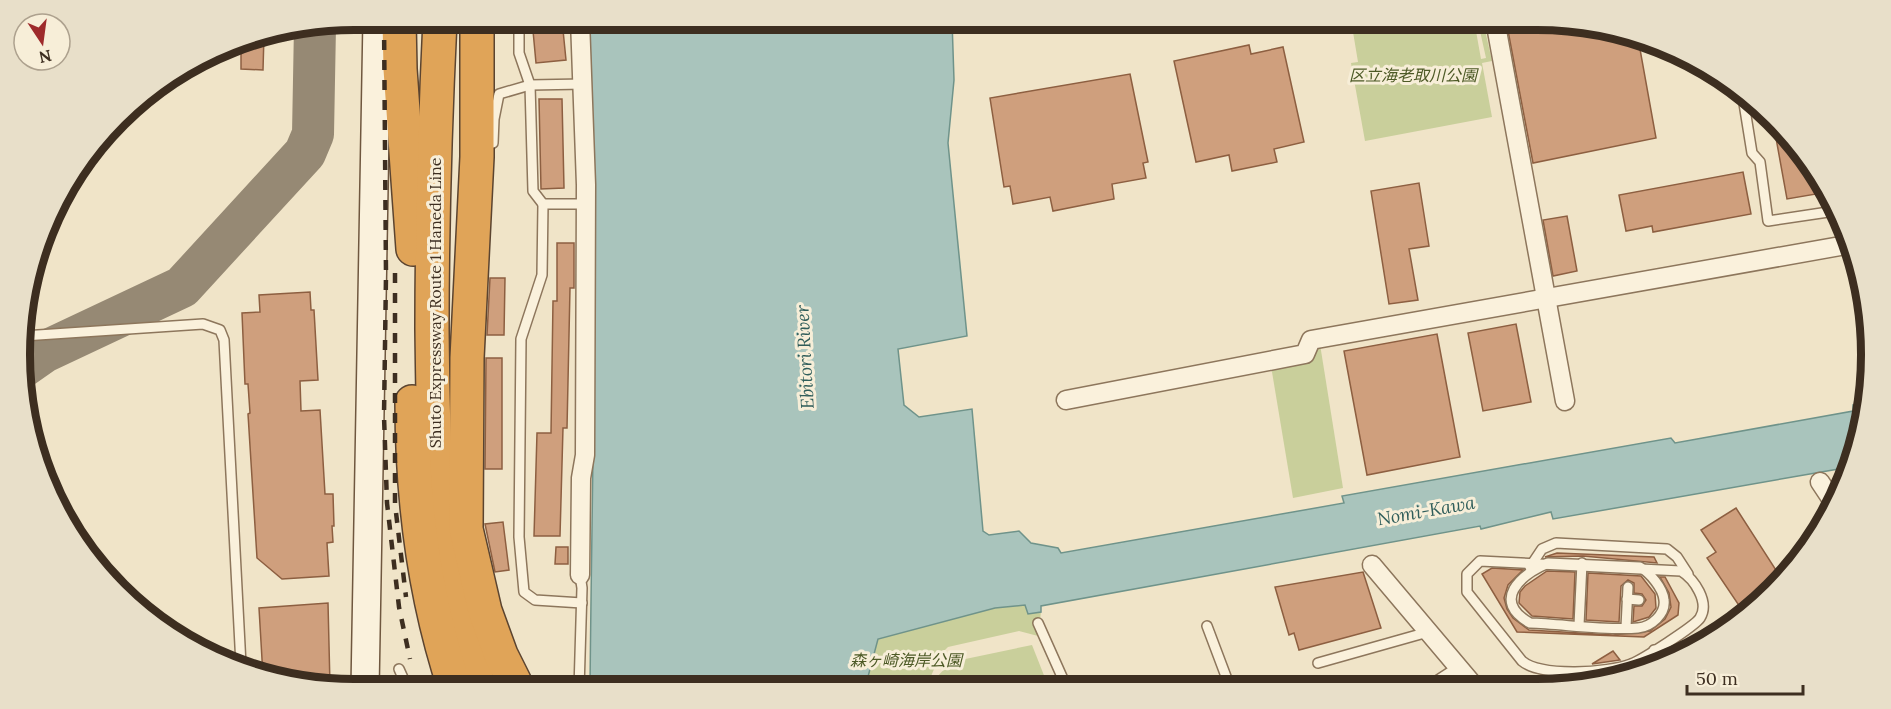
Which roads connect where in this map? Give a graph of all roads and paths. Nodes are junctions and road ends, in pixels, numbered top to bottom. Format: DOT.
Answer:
graph roads {
  1 [pos="377,30"];
  2 [pos="399,30"];
  3 [pos="418,30"];
  4 [pos="440,30"];
  5 [pos="475,30"];
  6 [pos="476,30"];
  7 [pos="519,30"];
  8 [pos="581,30"];
  9 [pos="1498,30"];
  10 [pos="584,84"];
  11 [pos="530,85"];
  12 [pos="1744,106"];
  13 [pos="492,158"];
  14 [pos="485,193"];
  15 [pos="543,204"];
  16 [pos="587,204"];
  17 [pos="1828,212"];
  18 [pos="473,224"];
  19 [pos="1842,246"];
  20 [pos="413,249"];
  21 [pos="1546,297"];
  22 [pos="31,335"];
  23 [pos="1066,400"];
  24 [pos="1565,401"];
  25 [pos="1820,482"];
  26 [pos="438,489"];
  27 [pos="1829,496"];
  28 [pos="1582,563"];
  29 [pos="1372,566"];
  30 [pos="580,575"];
  31 [pos="1689,576"];
  32 [pos="1522,579"];
  33 [pos="1628,586"];
  34 [pos="1627,599"];
  35 [pos="1640,600"];
  36 [pos="582,603"];
  37 [pos="1038,623"];
  38 [pos="1579,625"];
  39 [pos="1207,626"];
  40 [pos="1626,627"];
  41 [pos="1428,632"];
  42 [pos="1654,650"];
  43 [pos="1658,655"];
  44 [pos="241,658"];
  45 [pos="1318,663"];
  46 [pos="1458,668"];
  47 [pos="399,669"];
  48 [pos="365,679"];
  49 [pos="404,679"];
  50 [pos="452,679"];
  51 [pos="477,679"];
  52 [pos="513,679"];
  53 [pos="579,679"];
  54 [pos="1063,679"];
  55 [pos="1228,679"];
  56 [pos="1441,679"];
  57 [pos="1468,679"];
  1 -- 48 [label="street"];
  2 -- 20 [label="highway"];
  3 -- 20 [label="highway, Shuto Expressway Route 1 Haneda Line"];
  4 -- 26 [label="highway, Shuto Expressway Route 1 Haneda Line"];
  5 -- 26 [label="highway"];
  6 -- 18 [label="highway"];
  7 -- 11 [label="lane"];
  8 -- 10 [label="street"];
  9 -- 21 [label="street"];
  10 -- 11 [label="lane"];
  10 -- 16 [label="street"];
  11 -- 13 [label="lane"];
  11 -- 15 [label="lane"];
  12 -- 17 [label="lane"];
  14 -- 18 [label="lane"];
  15 -- 16 [label="lane"];
  15 -- 36 [label="lane"];
  16 -- 30 [label="street"];
  18 -- 52 [label="highway"];
  19 -- 21 [label="street"];
  20 -- 50 [label="highway, Shuto Expressway Route 1 Haneda Line"];
  21 -- 23 [label="street"];
  21 -- 24 [label="street"];
  22 -- 44 [label="lane"];
  25 -- 27 [label="street"];
  26 -- 51 [label="highway, Shuto Expressway Route 1 Haneda Line"];
  28 -- 32 [label="lane"];
  28 -- 38 [label="lane"];
  28 -- 40 [label="lane"];
  29 -- 41 [label="street"];
  30 -- 36 [label="lane"];
  31 -- 32 [label="lane"];
  31 -- 42 [label="lane"];
  31 -- 42 [label="lane"];
  32 -- 38 [label="lane"];
  33 -- 34 [label="lane"];
  34 -- 35 [label="lane"];
  34 -- 40 [label="lane"];
  36 -- 53 [label="lane"];
  37 -- 54 [label="lane"];
  38 -- 40 [label="lane"];
  39 -- 55 [label="lane"];
  41 -- 45 [label="lane"];
  41 -- 46 [label="street"];
  42 -- 43 [label="lane"];
  46 -- 56 [label="lane"];
  46 -- 57 [label="street"];
  47 -- 49 [label="lane"];
}
